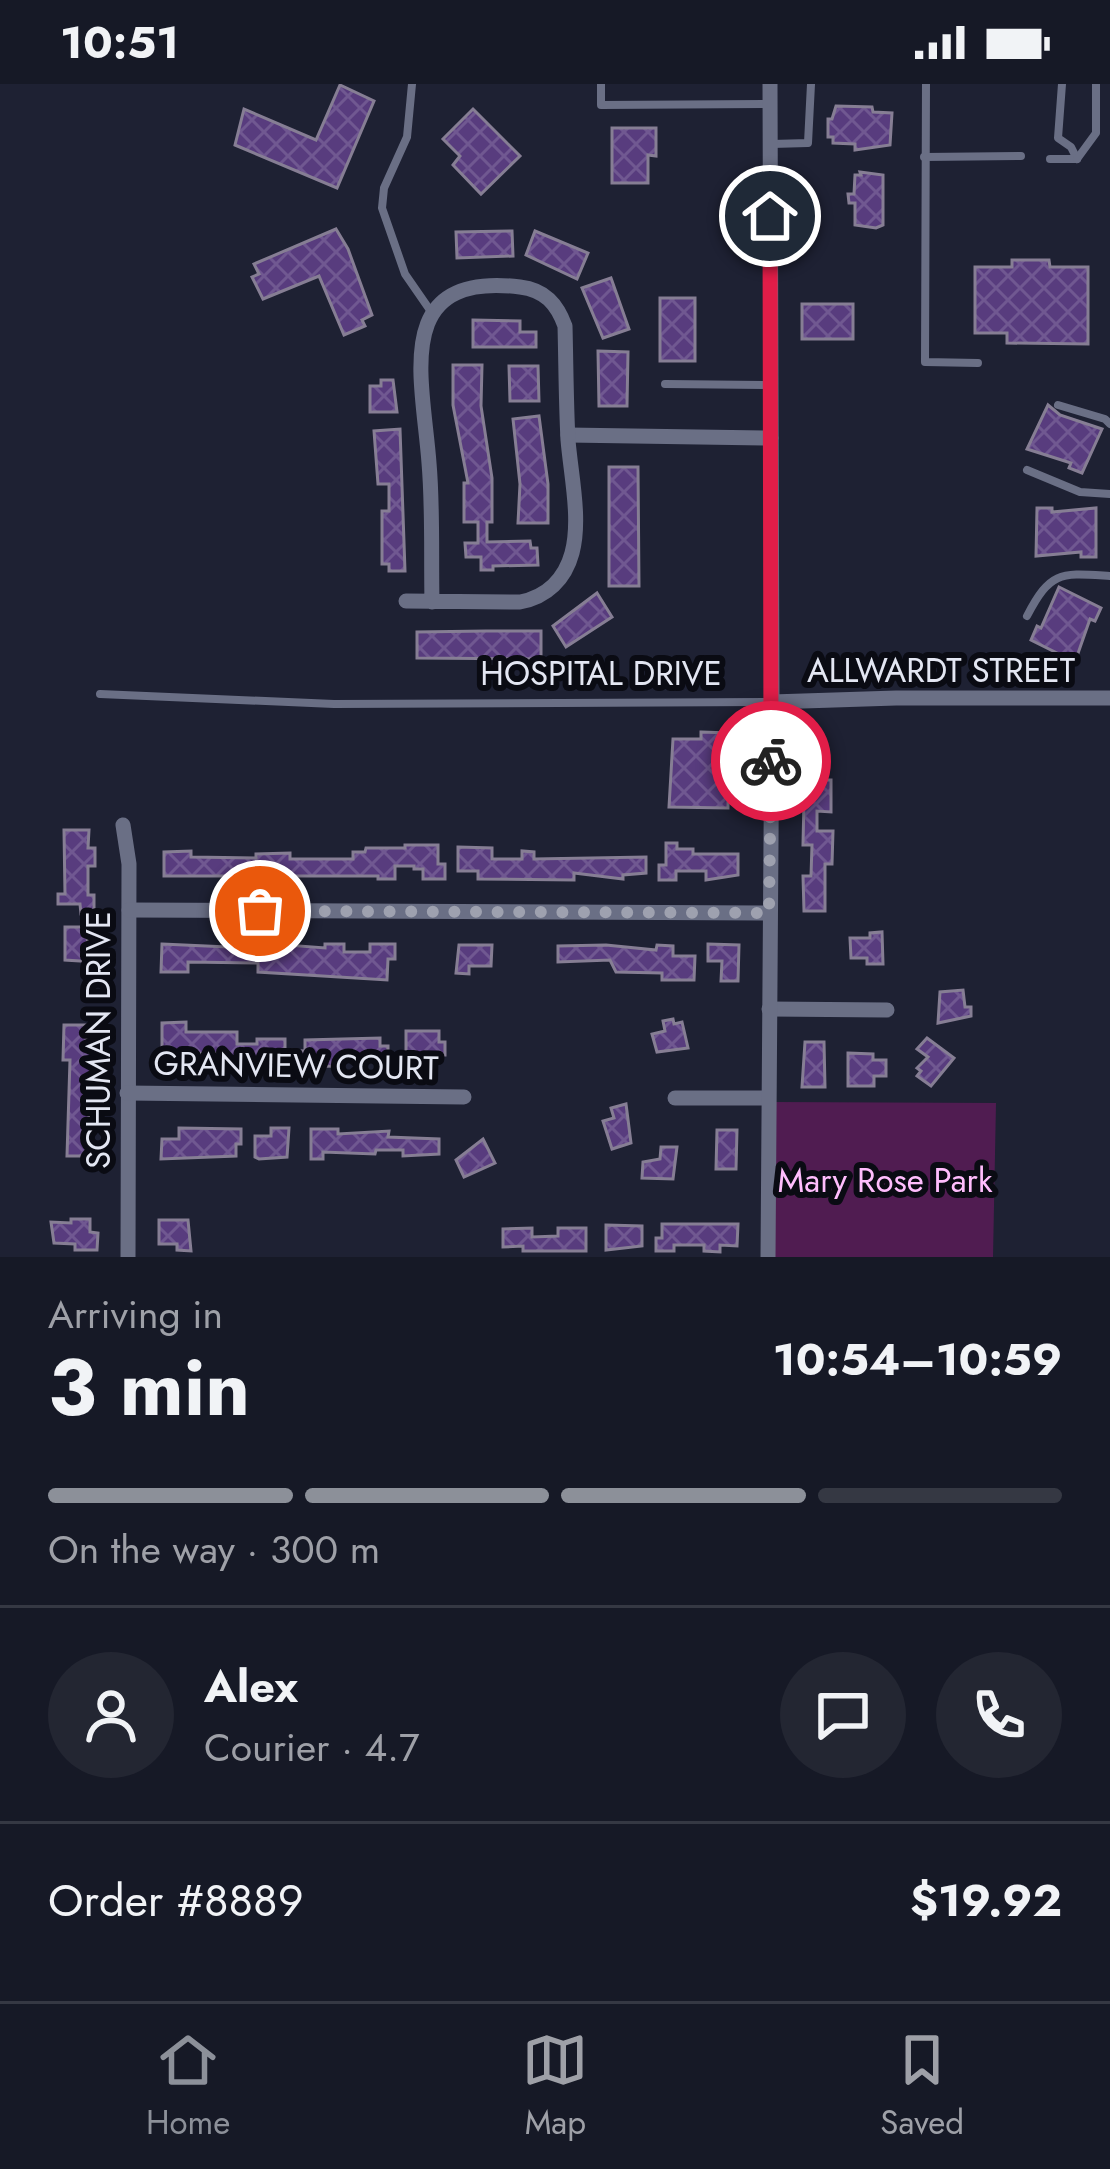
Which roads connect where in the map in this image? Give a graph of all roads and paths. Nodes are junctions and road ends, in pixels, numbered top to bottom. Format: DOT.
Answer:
graph roads {
  1 [pos="412,84"];
  2 [pos="601,84"];
  3 [pos="770,84"];
  4 [pos="811,84"];
  5 [pos="926,84"];
  6 [pos="1062,84"];
  7 [pos="1096,84"];
  8 [pos="770,104"];
  9 [pos="770,144"];
  10 [pos="1021,156"];
  11 [pos="924,157"];
  12 [pos="1050,159"];
  13 [pos="1077,159"];
  14 [pos="432,313"];
  15 [pos="978,363"];
  16 [pos="665,384"];
  17 [pos="770,385"];
  18 [pos="1058,405"];
  19 [pos="1110,424"];
  20 [pos="568,435"];
  21 [pos="770,438"];
  22 [pos="1027,470"];
  23 [pos="1110,494"];
  24 [pos="1110,576"];
  25 [pos="406,602"];
  26 [pos="432,602"];
  27 [pos="1027,616"];
  28 [pos="100,694"];
  29 [pos="1110,698"];
  30 [pos="772,702"];
  31 [pos="123,824"];
  32 [pos="129,910"];
  33 [pos="769,913"];
  34 [pos="770,1009"];
  35 [pos="887,1010"];
  36 [pos="128,1093"];
  37 [pos="464,1097"];
  38 [pos="675,1098"];
  39 [pos="768,1098"];
  40 [pos="128,1257"];
  41 [pos="768,1257"];
  1 -- 14 [label="lane"];
  2 -- 8 [label="lane"];
  3 -- 8 [label="street"];
  4 -- 9 [label="lane"];
  5 -- 11 [label="lane"];
  6 -- 13 [label="lane"];
  7 -- 13 [label="lane"];
  8 -- 9 [label="street"];
  9 -- 17 [label="street"];
  10 -- 11 [label="lane"];
  11 -- 15 [label="lane"];
  12 -- 13 [label="lane"];
  14 -- 20 [label="street"];
  14 -- 26 [label="street"];
  16 -- 17 [label="lane"];
  17 -- 21 [label="street"];
  18 -- 19 [label="lane"];
  20 -- 21 [label="street"];
  20 -- 26 [label="street"];
  21 -- 30 [label="street"];
  22 -- 23 [label="lane"];
  24 -- 27 [label="lane"];
  25 -- 26 [label="street"];
  28 -- 30 [label="lane, HOSPITAL DRIVE"];
  29 -- 30 [label="street, ALLWARDT STREET"];
  30 -- 33 [label="street"];
  31 -- 32 [label="street, SCHUMAN DRIVE"];
  32 -- 33 [label="street"];
  32 -- 36 [label="street, SCHUMAN DRIVE"];
  33 -- 34 [label="street"];
  34 -- 35 [label="street"];
  34 -- 39 [label="street"];
  36 -- 37 [label="street, GRANVIEW COURT"];
  36 -- 40 [label="street, SCHUMAN DRIVE"];
  38 -- 39 [label="street"];
  39 -- 41 [label="street"];
}
